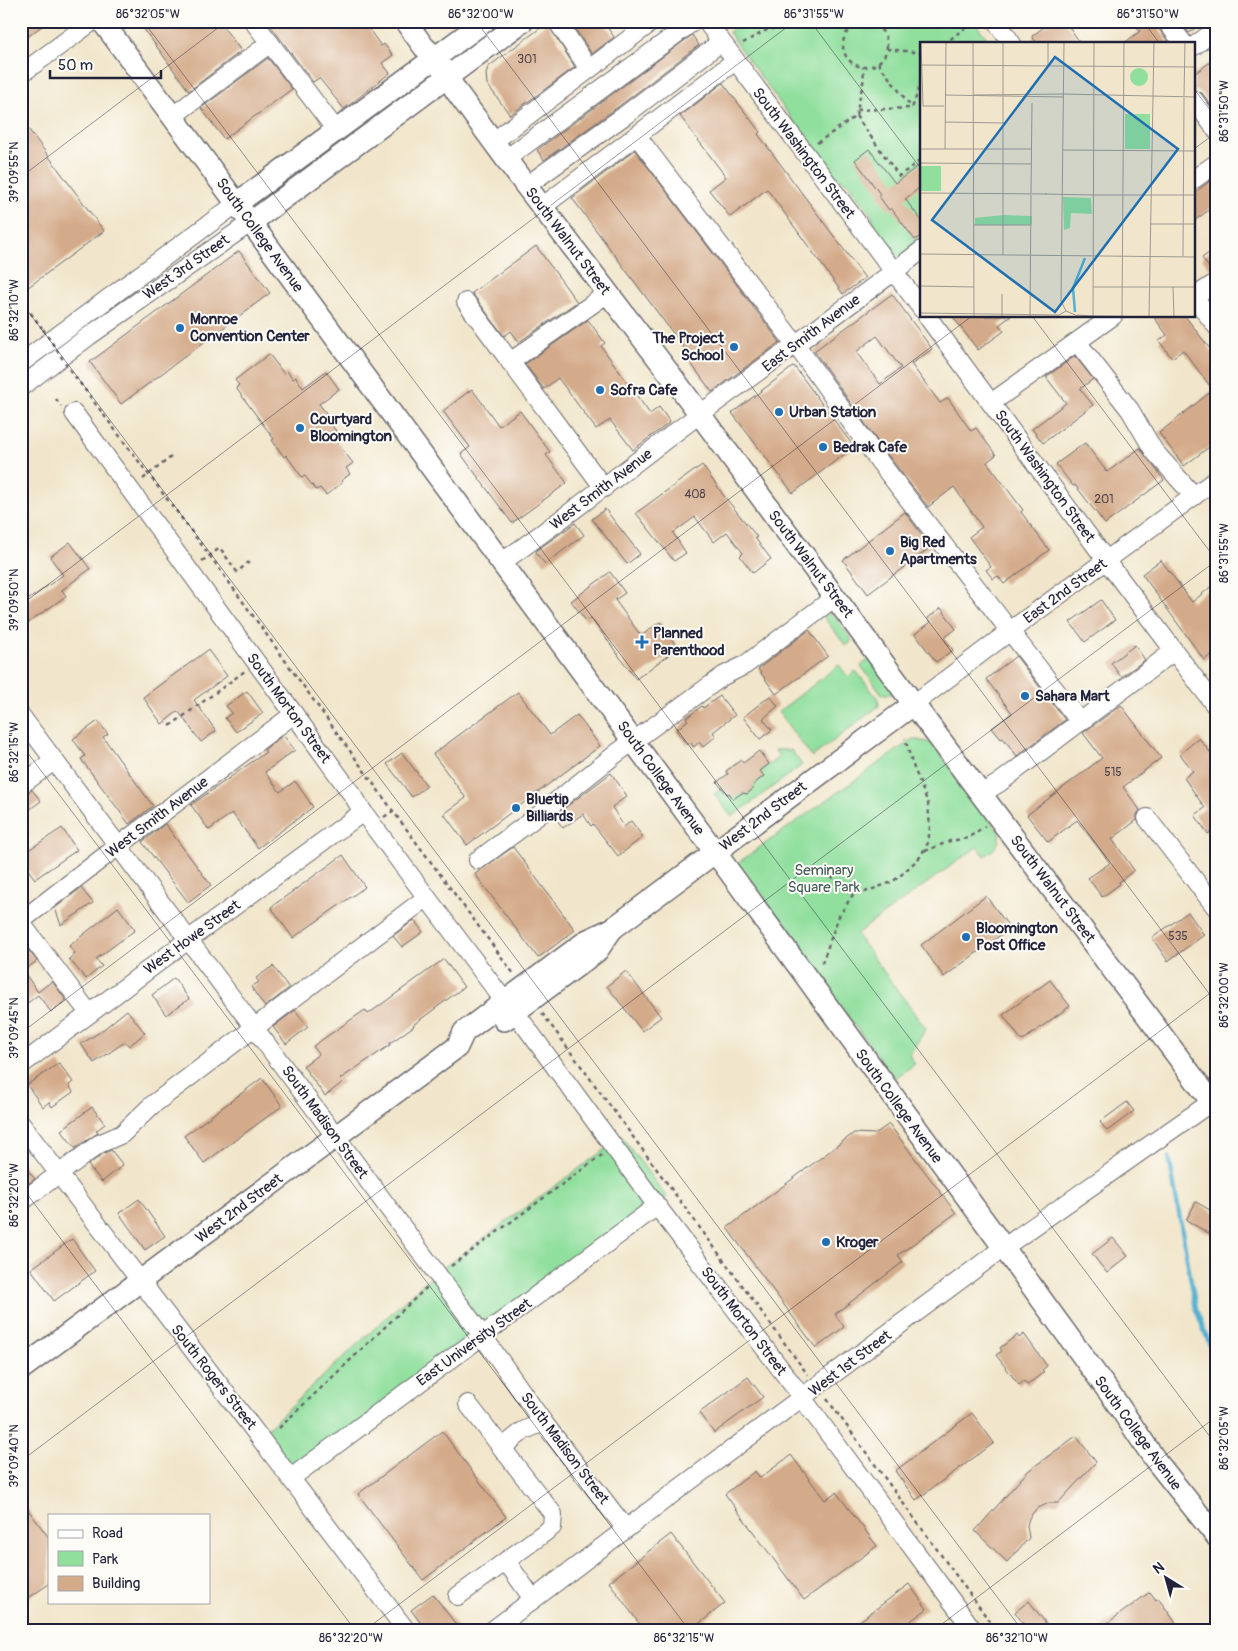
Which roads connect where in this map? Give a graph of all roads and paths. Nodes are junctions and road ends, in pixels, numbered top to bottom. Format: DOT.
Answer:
graph roads {
  1 [pos="93,21"];
  2 [pos="102,21"];
  3 [pos="253,21"];
  4 [pos="405,21"];
  5 [pos="485,21"];
  6 [pos="522,21"];
  7 [pos="557,21"];
  8 [pos="653,21"];
  9 [pos="694,21"];
  10 [pos="706,21"];
  11 [pos="851,21"];
  12 [pos="974,21"];
  13 [pos="996,21"];
  14 [pos="1166,21"];
  15 [pos="852,27"];
  16 [pos="1217,29"];
  17 [pos="947,42"];
  18 [pos="1011,42"];
  19 [pos="1182,42"];
  20 [pos="270,43"];
  21 [pos="1196,45"];
  22 [pos="887,49"];
  23 [pos="728,51"];
  24 [pos="920,53"];
  25 [pos="435,57"];
  26 [pos="878,63"];
  27 [pos="862,67"];
  28 [pos="589,69"];
  29 [pos="21,74"];
  30 [pos="448,77"];
  31 [pos="920,86"];
  32 [pos="1196,103"];
  33 [pos="912,108"];
  34 [pos="857,110"];
  35 [pos="173,116"];
  36 [pos="856,116"];
  37 [pos="336,130"];
  38 [pos="1217,131"];
  39 [pos="637,136"];
  40 [pos="494,141"];
  41 [pos="813,146"];
  42 [pos="506,159"];
  43 [pos="920,160"];
  44 [pos="1217,163"];
  45 [pos="1196,178"];
  46 [pos="526,186"];
  47 [pos="236,204"];
  48 [pos="542,207"];
  49 [pos="250,222"];
  50 [pos="920,252"];
  51 [pos="894,272"];
  52 [pos="1217,282"];
  53 [pos="608,293"];
  54 [pos="1196,296"];
  55 [pos="21,300"];
  56 [pos="1196,300"];
  57 [pos="466,302"];
  58 [pos="920,306"];
  59 [pos="928,318"];
  60 [pos="1110,318"];
  61 [pos="1217,327"];
  62 [pos="1078,342"];
  63 [pos="796,345"];
  64 [pos="510,362"];
  65 [pos="21,363"];
  66 [pos="70,370"];
  67 [pos="21,387"];
  68 [pos="991,403"];
  69 [pos="74,413"];
  70 [pos="700,415"];
  71 [pos="172,457"];
  72 [pos="1217,480"];
  73 [pos="129,488"];
  74 [pos="604,488"];
  75 [pos="1194,496"];
  76 [pos="1106,560"];
  77 [pos="249,562"];
  78 [pos="502,562"];
  79 [pos="188,570"];
  80 [pos="835,596"];
  81 [pos="1010,631"];
  82 [pos="1174,651"];
  83 [pos="243,672"];
  84 [pos="914,704"];
  85 [pos="1217,708"];
  86 [pos="294,714"];
  87 [pos="21,716"];
  88 [pos="1080,722"];
  89 [pos="170,726"];
  90 [pos="906,738"];
  91 [pos="633,741"];
  92 [pos="54,761"];
  93 [pos="21,785"];
  94 [pos="982,794"];
  95 [pos="363,812"];
  96 [pos="1147,818"];
  97 [pos="986,826"];
  98 [pos="118,846"];
  99 [pos="925,850"];
  100 [pos="715,852"];
  101 [pos="478,860"];
  102 [pos="824,871"];
  103 [pos="854,893"];
  104 [pos="426,898"];
  105 [pos="1217,909"];
  106 [pos="21,922"];
  107 [pos="188,940"];
  108 [pos="822,963"];
  109 [pos="510,1007"];
  110 [pos="89,1013"];
  111 [pos="255,1028"];
  112 [pos="21,1065"];
  113 [pos="1215,1103"];
  114 [pos="21,1124"];
  115 [pos="336,1137"];
  116 [pos="60,1174"];
  117 [pos="21,1202"];
  118 [pos="657,1206"];
  119 [pos="1003,1248"];
  120 [pos="141,1282"];
  121 [pos="482,1335"];
  122 [pos="21,1369"];
  123 [pos="802,1398"];
  124 [pos="468,1404"];
  125 [pos="543,1422"];
  126 [pos="502,1448"];
  127 [pos="291,1478"];
  128 [pos="626,1529"];
  129 [pos="1217,1537"];
  130 [pos="506,1561"];
  131 [pos="458,1596"];
  132 [pos="533,1599"];
  133 [pos="406,1630"];
  134 [pos="492,1630"];
  135 [pos="973,1630"];
  1 -- 29 [label="street"];
  2 -- 35 [label="main road, South College Avenue"];
  3 -- 20 [label="street"];
  4 -- 25 [label="main road, South Walnut Street"];
  5 -- 25 [label="main road, West 3rd Street"];
  6 -- 30 [label="main road, West 3rd Street"];
  7 -- 28 [label="street"];
  8 -- 28 [label="street"];
  9 -- 42 [label="street"];
  10 -- 23 [label="street, South Washington Street"];
  11 -- 15 [label="path"];
  12 -- 17 [label="path"];
  13 -- 18 [label="street"];
  14 -- 19 [label="street"];
  15 -- 22 [label="path"];
  15 -- 23 [label="path"];
  15 -- 27 [label="path"];
  16 -- 21 [label="street"];
  20 -- 35 [label="street"];
  20 -- 37 [label="street"];
  22 -- 24 [label="path"];
  22 -- 26 [label="path"];
  23 -- 39 [label="street"];
  23 -- 46 [label="street"];
  23 -- 51 [label="street, South Washington Street"];
  25 -- 30 [label="main road, South Walnut Street"];
  25 -- 37 [label="main road, West 3rd Street"];
  26 -- 27 [label="path"];
  26 -- 33 [label="path"];
  27 -- 34 [label="path"];
  28 -- 40 [label="street"];
  30 -- 40 [label="main road, South Walnut Street"];
  30 -- 49 [label="main road, West 3rd Street"];
  31 -- 33 [label="path"];
  32 -- 38 [label="street"];
  33 -- 34 [label="path"];
  34 -- 36 [label="path"];
  35 -- 47 [label="main road, South College Avenue"];
  36 -- 41 [label="path"];
  36 -- 43 [label="path"];
  37 -- 47 [label="main road, West 3rd Street"];
  39 -- 48 [label="street"];
  39 -- 63 [label="street"];
  40 -- 42 [label="main road, South Walnut Street"];
  42 -- 46 [label="main road, South Walnut Street"];
  44 -- 45 [label="street"];
  46 -- 48 [label="main road, South Walnut Street"];
  47 -- 49 [label="main road, South College Avenue"];
  47 -- 65 [label="street, West 3rd Street"];
  48 -- 53 [label="main road, South Walnut Street"];
  49 -- 67 [label="street, West 3rd Street"];
  49 -- 78 [label="main road, South College Avenue"];
  50 -- 51 [label="street, East Smith Avenue"];
  51 -- 58 [label="street, South Washington Street"];
  51 -- 63 [label="street, East Smith Avenue"];
  52 -- 54 [label="street"];
  53 -- 64 [label="street"];
  53 -- 70 [label="main road, South Walnut Street"];
  55 -- 66 [label="path, bridge"];
  56 -- 61 [label="street"];
  57 -- 64 [label="street"];
  59 -- 68 [label="street, South Washington Street"];
  60 -- 62 [label="street"];
  62 -- 68 [label="street"];
  62 -- 75 [label="street"];
  63 -- 70 [label="street, East Smith Avenue"];
  63 -- 81 [label="street"];
  64 -- 74 [label="street"];
  68 -- 76 [label="street, South Washington Street"];
  69 -- 73 [label="street, South Morton Street"];
  70 -- 74 [label="street, West Smith Avenue"];
  70 -- 80 [label="main road, South Walnut Street"];
  71 -- 73 [label="path"];
  72 -- 75 [label="street, East 2nd Street"];
  73 -- 79 [label="street, South Morton Street"];
  74 -- 78 [label="street, West Smith Avenue"];
  75 -- 76 [label="street, East 2nd Street"];
  76 -- 81 [label="street, East 2nd Street"];
  76 -- 82 [label="street, South Washington Street"];
  77 -- 79 [label="path"];
  78 -- 91 [label="main road, South College Avenue"];
  79 -- 86 [label="street, South Morton Street"];
  80 -- 84 [label="main road, South Walnut Street"];
  80 -- 91 [label="street"];
  81 -- 84 [label="street, East 2nd Street"];
  81 -- 88 [label="street"];
  82 -- 85 [label="street, South Washington Street"];
  82 -- 88 [label="street"];
  83 -- 89 [label="path"];
  84 -- 94 [label="main road, South Walnut Street"];
  84 -- 100 [label="main road, West 2nd Street"];
  86 -- 95 [label="street, South Morton Street"];
  86 -- 98 [label="street, West Smith Avenue"];
  87 -- 92 [label="street, South Madison Street"];
  88 -- 94 [label="street"];
  90 -- 99 [label="path"];
  91 -- 100 [label="main road, South College Avenue"];
  91 -- 101 [label="street"];
  92 -- 93 [label="street"];
  92 -- 98 [label="street, South Madison Street"];
  94 -- 113 [label="main road, South Walnut Street"];
  95 -- 104 [label="street, South Morton Street"];
  95 -- 107 [label="street, West Howe Street"];
  96 -- 105 [label="street"];
  97 -- 99 [label="path"];
  98 -- 106 [label="street, West Smith Avenue"];
  98 -- 107 [label="street, South Madison Street"];
  99 -- 103 [label="path"];
  100 -- 109 [label="main road, West 2nd Street"];
  100 -- 119 [label="main road, South College Avenue"];
  102 -- 103 [label="path"];
  103 -- 108 [label="path"];
  104 -- 109 [label="street, South Morton Street"];
  104 -- 111 [label="street"];
  106 -- 110 [label="street"];
  107 -- 110 [label="street, West Howe Street"];
  107 -- 111 [label="street, South Madison Street"];
  109 -- 115 [label="main road, West 2nd Street"];
  109 -- 118 [label="street, South Morton Street"];
  110 -- 112 [label="street, West Howe Street"];
  111 -- 115 [label="street, South Madison Street"];
  111 -- 116 [label="street"];
  113 -- 119 [label="street, West 1st Street"];
  114 -- 116 [label="street, South Rogers Street"];
  115 -- 120 [label="main road, West 2nd Street"];
  115 -- 121 [label="street, South Madison Street"];
  116 -- 117 [label="street"];
  116 -- 120 [label="street, South Rogers Street"];
  118 -- 121 [label="street, East University Street"];
  118 -- 123 [label="street, South Morton Street"];
  119 -- 123 [label="street, West 1st Street"];
  119 -- 129 [label="main road, South College Avenue"];
  120 -- 122 [label="main road, West 2nd Street"];
  120 -- 127 [label="street, South Rogers Street"];
  121 -- 125 [label="street, South Madison Street"];
  121 -- 127 [label="street, East University Street"];
  123 -- 128 [label="street, West 1st Street"];
  123 -- 135 [label="street, South Morton Street"];
  124 -- 126 [label="street"];
  125 -- 126 [label="street"];
  125 -- 128 [label="street, South Madison Street"];
  126 -- 130 [label="street"];
  127 -- 133 [label="street, South Rogers Street"];
  128 -- 132 [label="street, West 1st Street"];
  130 -- 131 [label="street"];
  130 -- 132 [label="street"];
  132 -- 134 [label="street, West 1st Street"];
}
